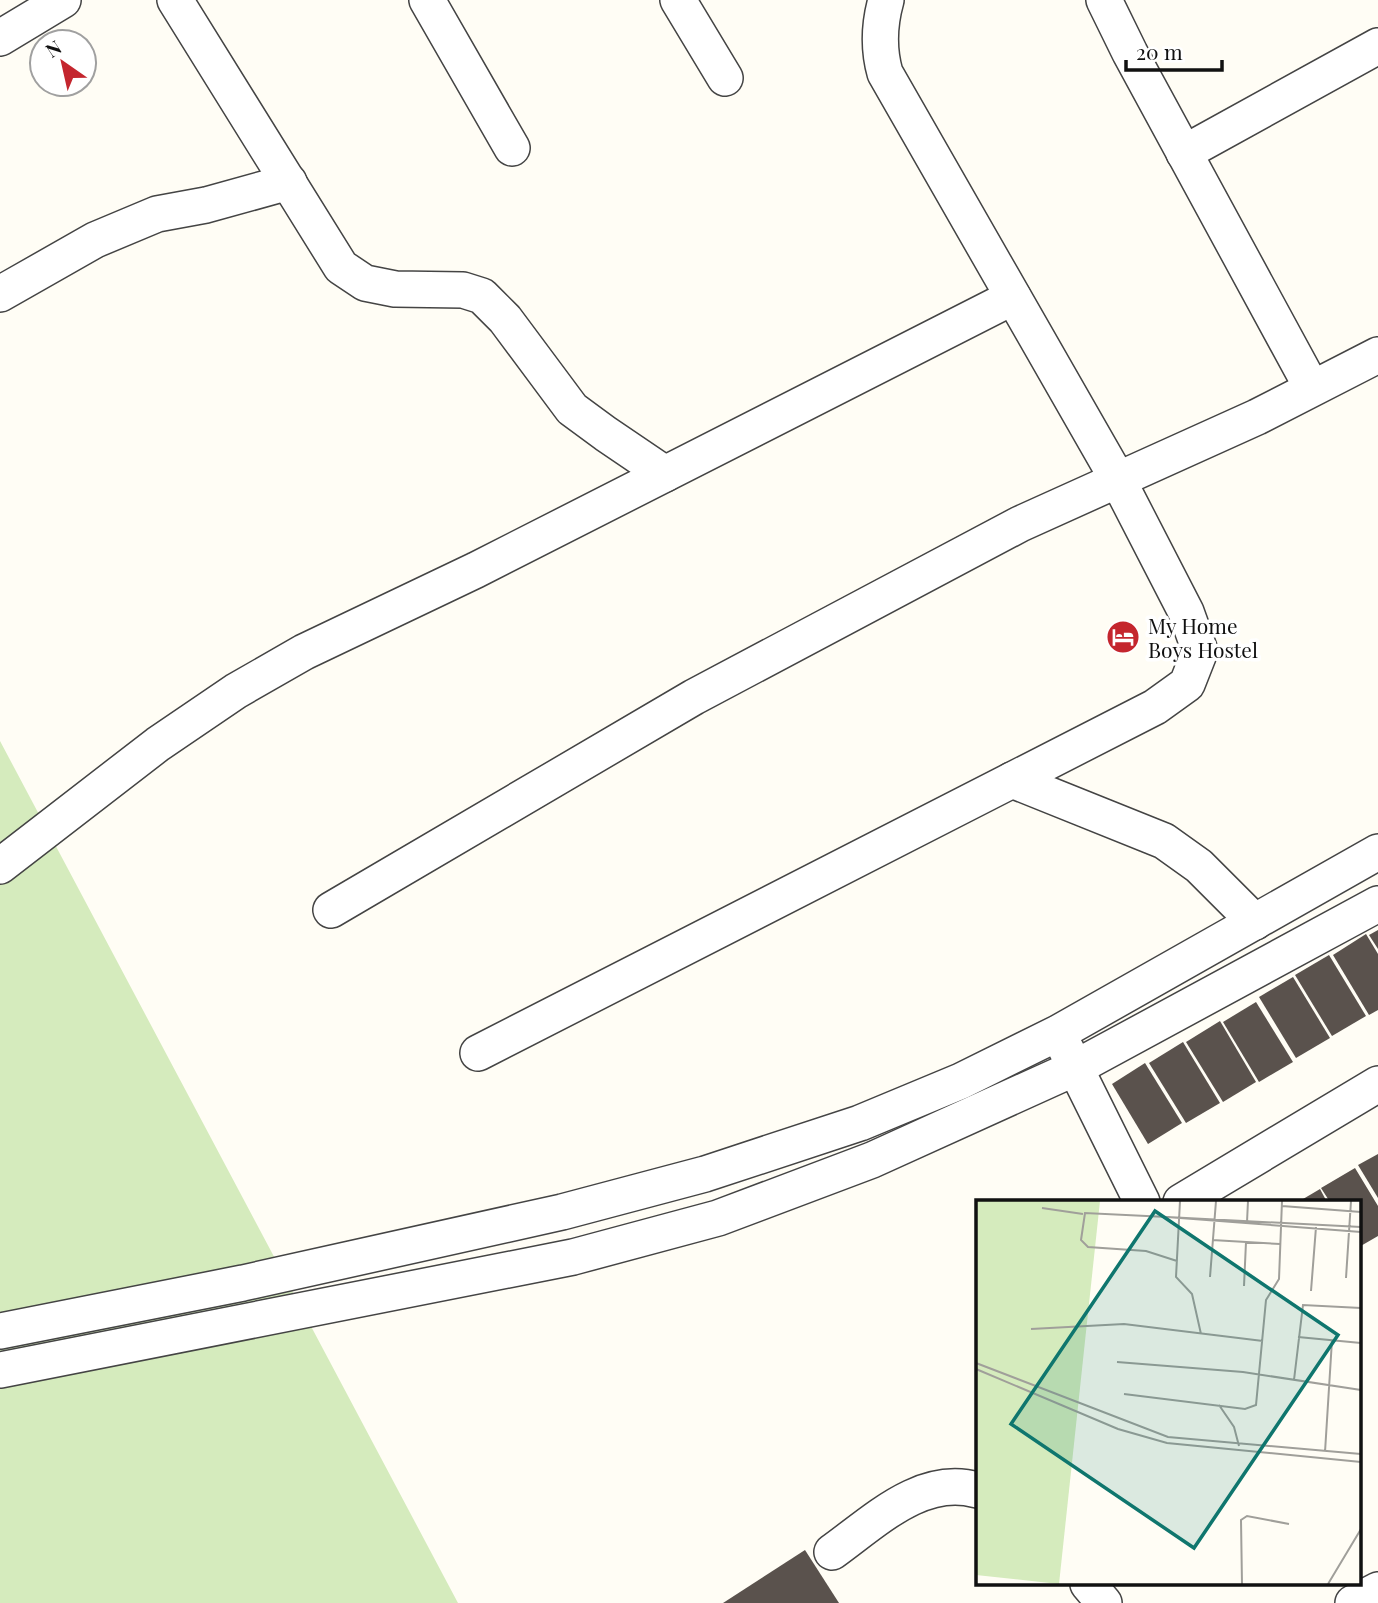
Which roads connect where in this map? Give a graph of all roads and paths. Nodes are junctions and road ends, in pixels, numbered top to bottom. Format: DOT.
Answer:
graph roads {
  1 [pos="63,0"];
  2 [pos="175,0"];
  3 [pos="428,0"];
  4 [pos="678,0"];
  5 [pos="886,0"];
  6 [pos="1104,0"];
  7 [pos="0,38"];
  8 [pos="1374,57"];
  9 [pos="725,78"];
  10 [pos="512,148"];
  11 [pos="1184,153"];
  12 [pos="289,183"];
  13 [pos="0,294"];
  14 [pos="1013,297"];
  15 [pos="1378,355"];
  16 [pos="1312,388"];
  17 [pos="666,474"];
  18 [pos="1118,480"];
  19 [pos="1012,780"];
  20 [pos="1378,852"];
  21 [pos="0,866"];
  22 [pos="1378,904"];
  23 [pos="331,910"];
  24 [pos="1255,922"];
  25 [pos="1058,1033"];
  26 [pos="478,1053"];
  27 [pos="1075,1068"];
  28 [pos="1378,1084"];
  29 [pos="1142,1200"];
  30 [pos="1184,1200"];
  31 [pos="0,1331"];
  32 [pos="0,1370"];
  33 [pos="976,1490"];
  34 [pos="832,1552"];
  35 [pos="1090,1586"];
  36 [pos="1340,1586"];
  37 [pos="1378,1590"];
  38 [pos="1104,1603"];
  39 [pos="1351,1603"];
  1 -- 7 [label="street"];
  2 -- 12 [label="street"];
  3 -- 10 [label="street"];
  4 -- 9 [label="street"];
  5 -- 14 [label="street"];
  6 -- 11 [label="street"];
  8 -- 11 [label="street"];
  11 -- 16 [label="street"];
  12 -- 13 [label="street"];
  12 -- 17 [label="street"];
  14 -- 17 [label="street"];
  14 -- 18 [label="street"];
  15 -- 16 [label="street"];
  16 -- 18 [label="street"];
  17 -- 21 [label="street"];
  18 -- 19 [label="street"];
  18 -- 23 [label="street"];
  19 -- 24 [label="street"];
  19 -- 26 [label="street"];
  20 -- 24 [label="street"];
  22 -- 27 [label="street"];
  24 -- 25 [label="street"];
  25 -- 27 [label="street"];
  25 -- 31 [label="street"];
  27 -- 29 [label="street"];
  27 -- 32 [label="street"];
  28 -- 30 [label="street"];
  33 -- 34 [label="street"];
  35 -- 38 [label="street"];
  36 -- 39 [label="street"];
  37 -- 39 [label="street"];
}
